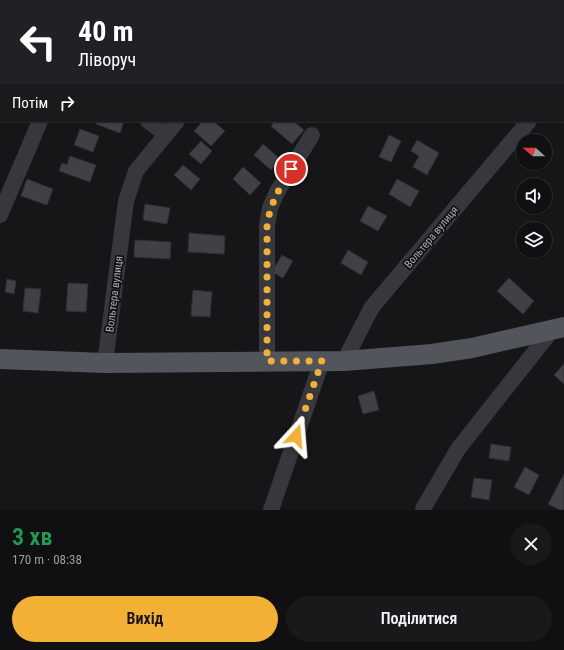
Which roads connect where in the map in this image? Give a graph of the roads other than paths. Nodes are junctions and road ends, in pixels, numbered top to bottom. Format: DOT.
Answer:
graph roads {
  1 [pos="40,122"];
  2 [pos="149,122"];
  3 [pos="176,122"];
  4 [pos="528,122"];
  5 [pos="165,134"];
  6 [pos="312,135"];
  7 [pos="0,215"];
  8 [pos="558,328"];
  9 [pos="0,360"];
  10 [pos="267,361"];
  11 [pos="322,361"];
  12 [pos="344,361"];
  13 [pos="105,363"];
  14 [pos="271,510"];
  15 [pos="423,510"];
  1 -- 7 [label="street"];
  2 -- 5 [label="street"];
  3 -- 5 [label="street, Вольтера вулиця"];
  4 -- 12 [label="street, Вольтера вулиця"];
  5 -- 13 [label="street, Вольтера вулиця"];
  6 -- 10 [label="street"];
  8 -- 12 [label="main road"];
  8 -- 15 [label="street"];
  9 -- 13 [label="main road"];
  10 -- 11 [label="main road"];
  10 -- 13 [label="main road"];
  11 -- 12 [label="main road"];
  11 -- 14 [label="street"];
}
